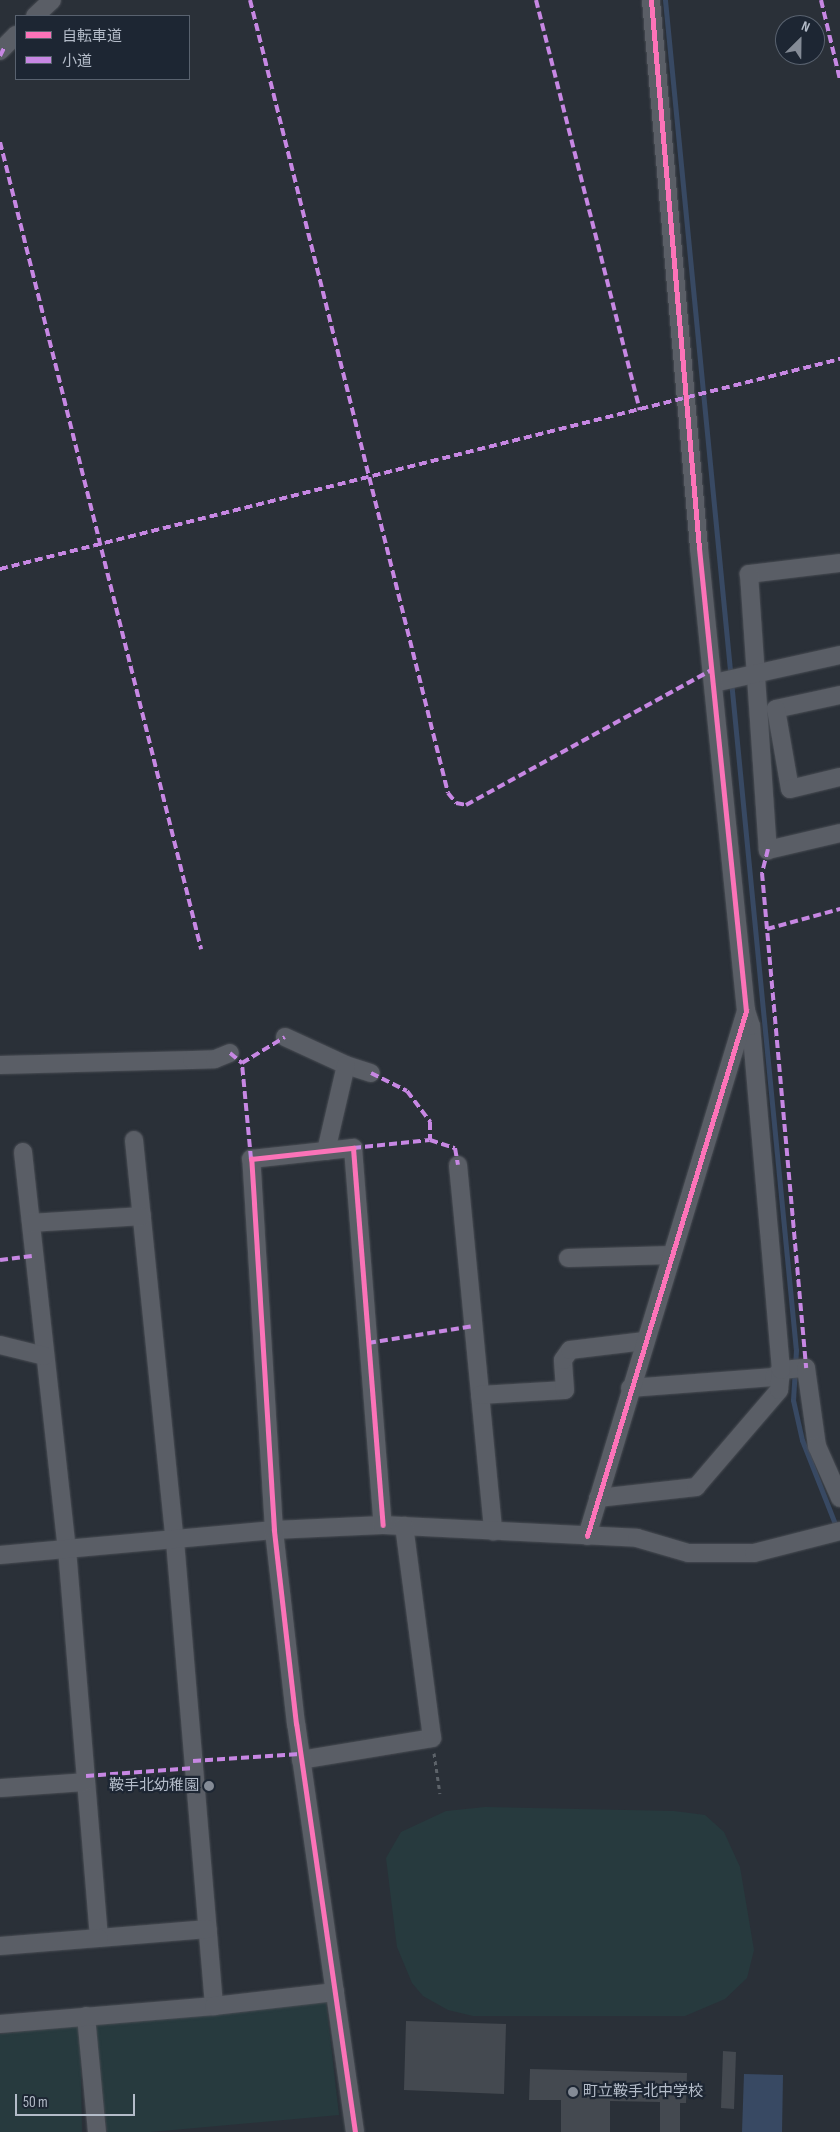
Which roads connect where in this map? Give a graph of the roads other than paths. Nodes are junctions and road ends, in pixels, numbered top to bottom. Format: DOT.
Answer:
graph roads {
  1 [pos="52,0"];
  2 [pos="651,0"];
  3 [pos="36,15"];
  4 [pos="15,36"];
  5 [pos="0,51"];
  6 [pos="840,563"];
  7 [pos="840,655"];
  8 [pos="754,674"];
  9 [pos="714,683"];
  10 [pos="840,695"];
  11 [pos="840,777"];
  12 [pos="840,833"];
  13 [pos="746,1011"];
  14 [pos="285,1037"];
  15 [pos="230,1053"];
  16 [pos="0,1064"];
  17 [pos="346,1065"];
  18 [pos="371,1072"];
  19 [pos="134,1140"];
  20 [pos="326,1151"];
  21 [pos="23,1152"];
  22 [pos="458,1165"];
  23 [pos="142,1216"];
  24 [pos="30,1222"];
  25 [pos="672,1255"];
  26 [pos="568,1258"];
  27 [pos="644,1341"];
  28 [pos="0,1345"];
  29 [pos="45,1356"];
  30 [pos="780,1370"];
  31 [pos="630,1388"];
  32 [pos="480,1395"];
  33 [pos="598,1498"];
  34 [pos="840,1498"];
  35 [pos="383,1525"];
  36 [pos="404,1526"];
  37 [pos="274,1530"];
  38 [pos="493,1531"];
  39 [pos="840,1531"];
  40 [pos="587,1536"];
  41 [pos="174,1541"];
  42 [pos="67,1549"];
  43 [pos="0,1555"];
  44 [pos="301,1760"];
  45 [pos="86,1782"];
  46 [pos="0,1788"];
  47 [pos="208,1929"];
  48 [pos="99,1938"];
  49 [pos="0,1946"];
  50 [pos="336,1992"];
  51 [pos="214,2006"];
  52 [pos="86,2016"];
  53 [pos="0,2024"];
  54 [pos="97,2132"];
  55 [pos="355,2132"];
  1 -- 3 [label="street"];
  2 -- 9 [label="street"];
  4 -- 5 [label="street"];
  6 -- 8 [label="street"];
  7 -- 8 [label="street"];
  8 -- 9 [label="street"];
  8 -- 12 [label="street"];
  9 -- 13 [label="street"];
  10 -- 11 [label="street"];
  13 -- 25 [label="street"];
  13 -- 30 [label="street"];
  14 -- 17 [label="street"];
  15 -- 16 [label="street"];
  17 -- 18 [label="street"];
  17 -- 20 [label="street"];
  19 -- 23 [label="street"];
  20 -- 35 [label="street"];
  20 -- 37 [label="street"];
  21 -- 24 [label="street"];
  22 -- 32 [label="street"];
  23 -- 24 [label="street"];
  23 -- 41 [label="street"];
  24 -- 29 [label="street"];
  25 -- 26 [label="street"];
  25 -- 27 [label="street"];
  27 -- 31 [label="street"];
  27 -- 32 [label="street"];
  28 -- 29 [label="street"];
  29 -- 42 [label="street"];
  30 -- 31 [label="street"];
  30 -- 33 [label="street"];
  30 -- 34 [label="street"];
  31 -- 33 [label="street"];
  32 -- 38 [label="street"];
  33 -- 40 [label="street"];
  35 -- 36 [label="street"];
  35 -- 37 [label="street"];
  36 -- 38 [label="street"];
  36 -- 44 [label="street"];
  37 -- 41 [label="street"];
  37 -- 44 [label="street"];
  38 -- 40 [label="street"];
  39 -- 40 [label="street"];
  41 -- 42 [label="street"];
  41 -- 47 [label="street"];
  42 -- 43 [label="street"];
  42 -- 45 [label="street"];
  44 -- 50 [label="street"];
  45 -- 46 [label="street"];
  45 -- 48 [label="street"];
  47 -- 48 [label="street"];
  47 -- 51 [label="street"];
  48 -- 49 [label="street"];
  50 -- 51 [label="street"];
  50 -- 55 [label="street"];
  51 -- 52 [label="street"];
  52 -- 53 [label="street"];
  52 -- 54 [label="street"];
}
